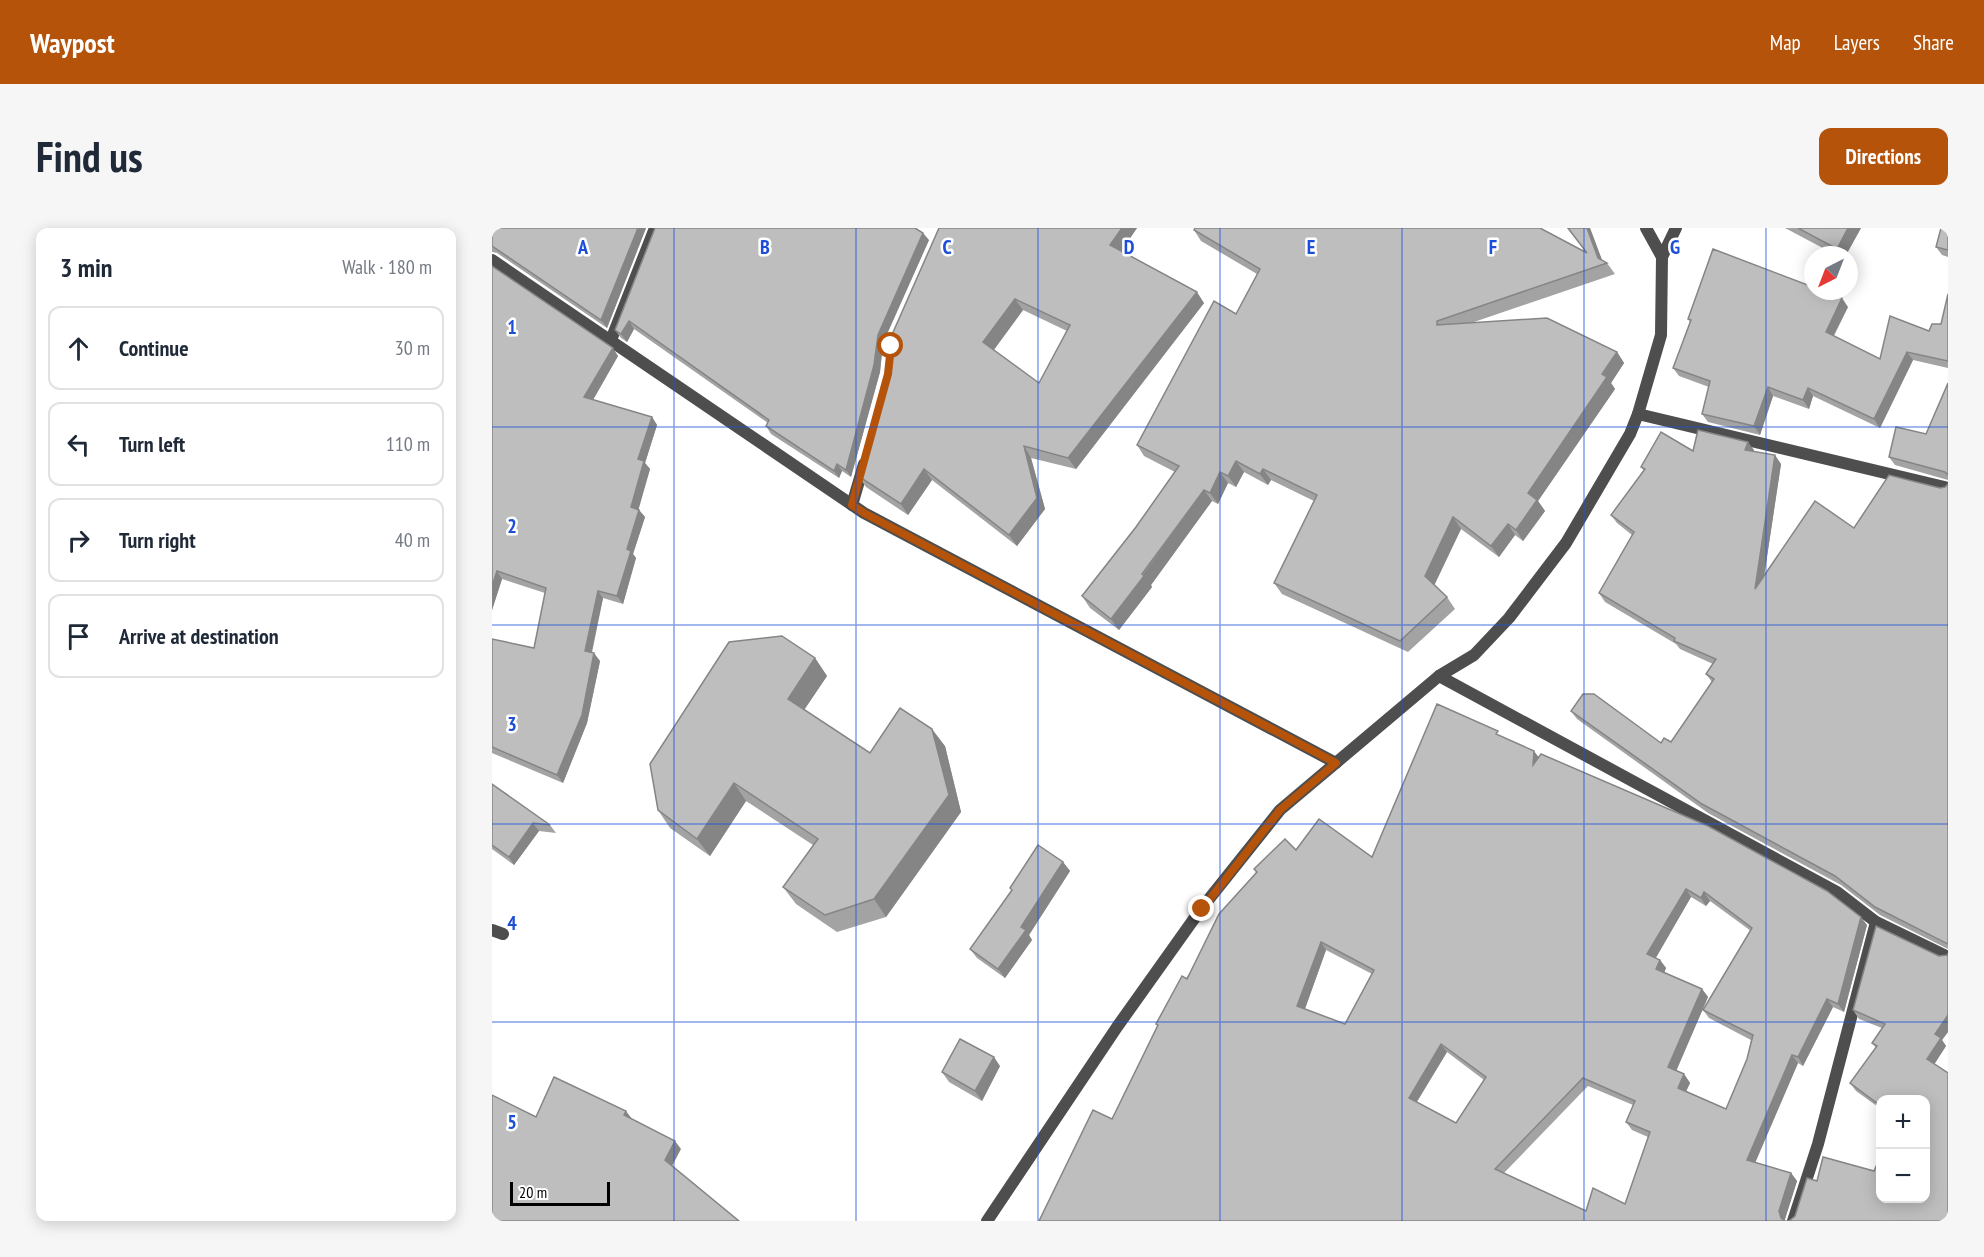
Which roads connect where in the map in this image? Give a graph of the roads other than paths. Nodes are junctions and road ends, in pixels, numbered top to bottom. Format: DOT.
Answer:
graph roads {
  1 [pos="655,228"];
  2 [pos="1646,228"];
  3 [pos="1676,228"];
  4 [pos="1662,257"];
  5 [pos="492,260"];
  6 [pos="610,340"];
  7 [pos="1638,414"];
  8 [pos="867,451"];
  9 [pos="1948,488"];
  10 [pos="852,505"];
  11 [pos="1439,676"];
  12 [pos="1336,763"];
  13 [pos="1876,922"];
  14 [pos="1948,957"];
  15 [pos="987,1221"];
  16 [pos="1793,1221"];
  1 -- 6 [label="street"];
  2 -- 4 [label="street"];
  3 -- 4 [label="street"];
  4 -- 7 [label="street"];
  5 -- 6 [label="street"];
  6 -- 10 [label="street"];
  7 -- 9 [label="street"];
  7 -- 11 [label="street"];
  8 -- 10 [label="street"];
  10 -- 12 [label="street"];
  11 -- 12 [label="street"];
  11 -- 13 [label="street"];
  12 -- 15 [label="street"];
  13 -- 14 [label="street"];
  13 -- 16 [label="street"];
}
